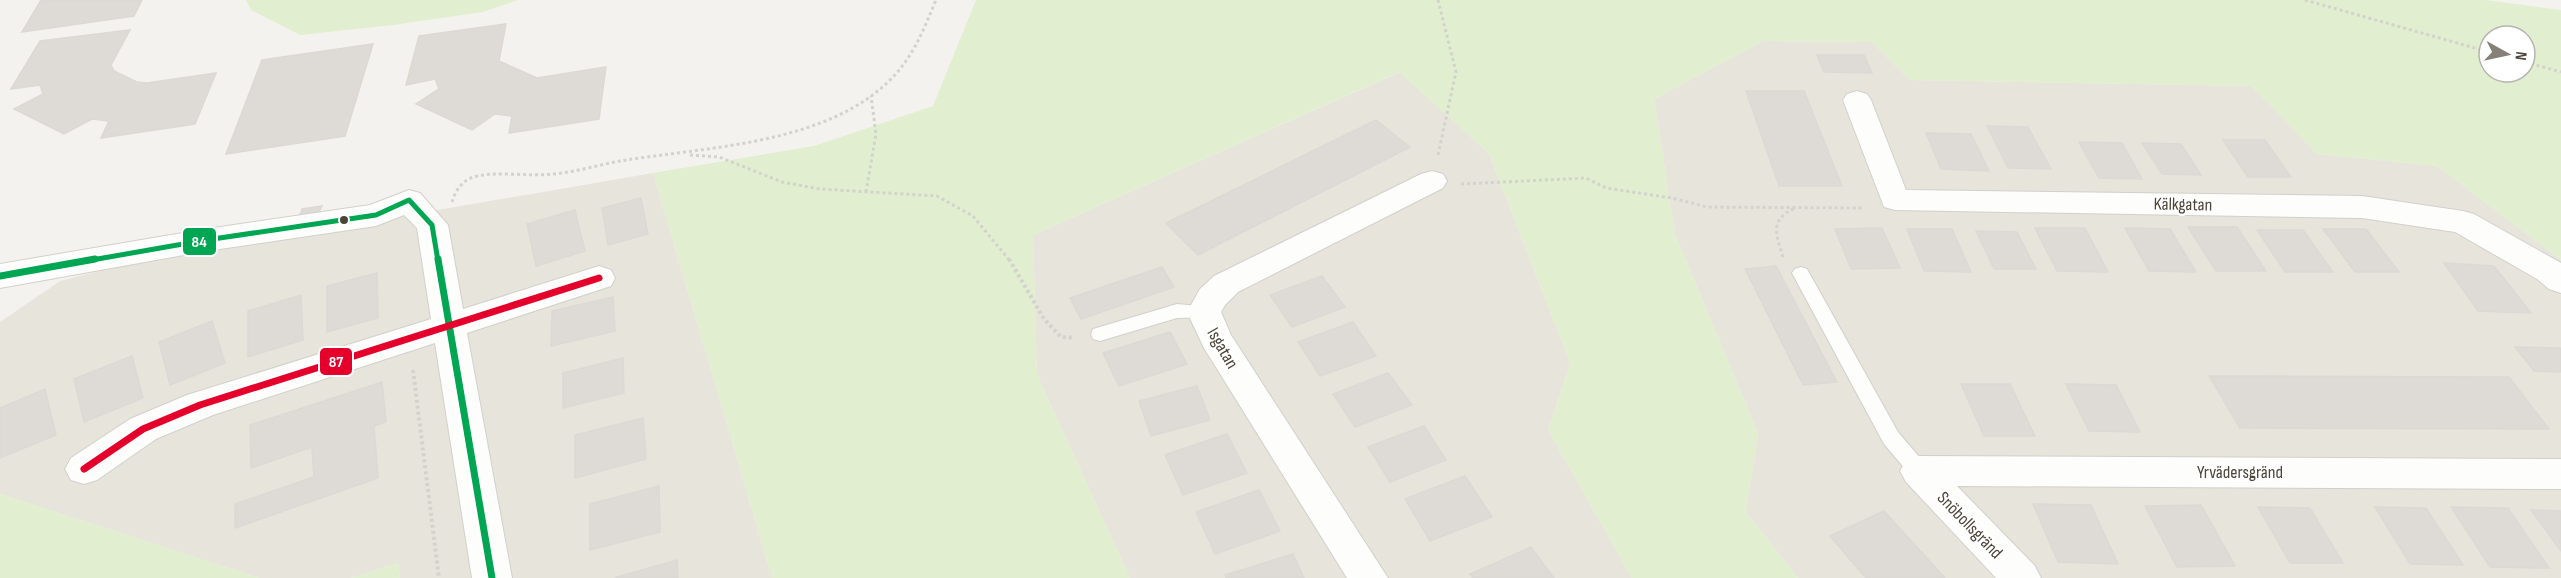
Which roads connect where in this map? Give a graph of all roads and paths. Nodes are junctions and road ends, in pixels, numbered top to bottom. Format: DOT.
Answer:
graph roads {
  1 [pos="936,0"];
  2 [pos="1438,0"];
  3 [pos="2305,0"];
  4 [pos="2477,49"];
  5 [pos="2537,65"];
  6 [pos="2561,72"];
  7 [pos="871,96"];
  8 [pos="1857,100"];
  9 [pos="683,154"];
  10 [pos="1432,181"];
  11 [pos="866,192"];
  12 [pos="1896,200"];
  13 [pos="452,204"];
  14 [pos="1799,207"];
  15 [pos="1801,273"];
  16 [pos="0,276"];
  17 [pos="599,278"];
  18 [pos="2561,281"];
  19 [pos="1204,312"];
  20 [pos="450,325"];
  21 [pos="1100,334"];
  22 [pos="406,338"];
  23 [pos="84,469"];
  24 [pos="1919,471"];
  25 [pos="2561,474"];
  26 [pos="439,578"];
  27 [pos="492,578"];
  28 [pos="1368,578"];
  29 [pos="2021,578"];
  1 -- 7 [label="path"];
  2 -- 10 [label="path"];
  3 -- 4 [label="path"];
  5 -- 6 [label="path"];
  7 -- 9 [label="path"];
  7 -- 11 [label="path"];
  8 -- 12 [label="street"];
  9 -- 11 [label="path"];
  9 -- 13 [label="path"];
  10 -- 14 [label="path"];
  10 -- 19 [label="street, Isgatan"];
  11 -- 21 [label="path"];
  12 -- 14 [label="path"];
  12 -- 18 [label="street, Kälkgatan"];
  14 -- 15 [label="path"];
  15 -- 24 [label="lane"];
  16 -- 20 [label="street"];
  17 -- 20 [label="street"];
  19 -- 21 [label="lane"];
  19 -- 28 [label="street, Isgatan"];
  20 -- 22 [label="street"];
  20 -- 27 [label="street"];
  22 -- 23 [label="street"];
  22 -- 26 [label="path"];
  24 -- 25 [label="street, Yrvädersgränd"];
  24 -- 29 [label="street, Snöbollsgränd"];
}
